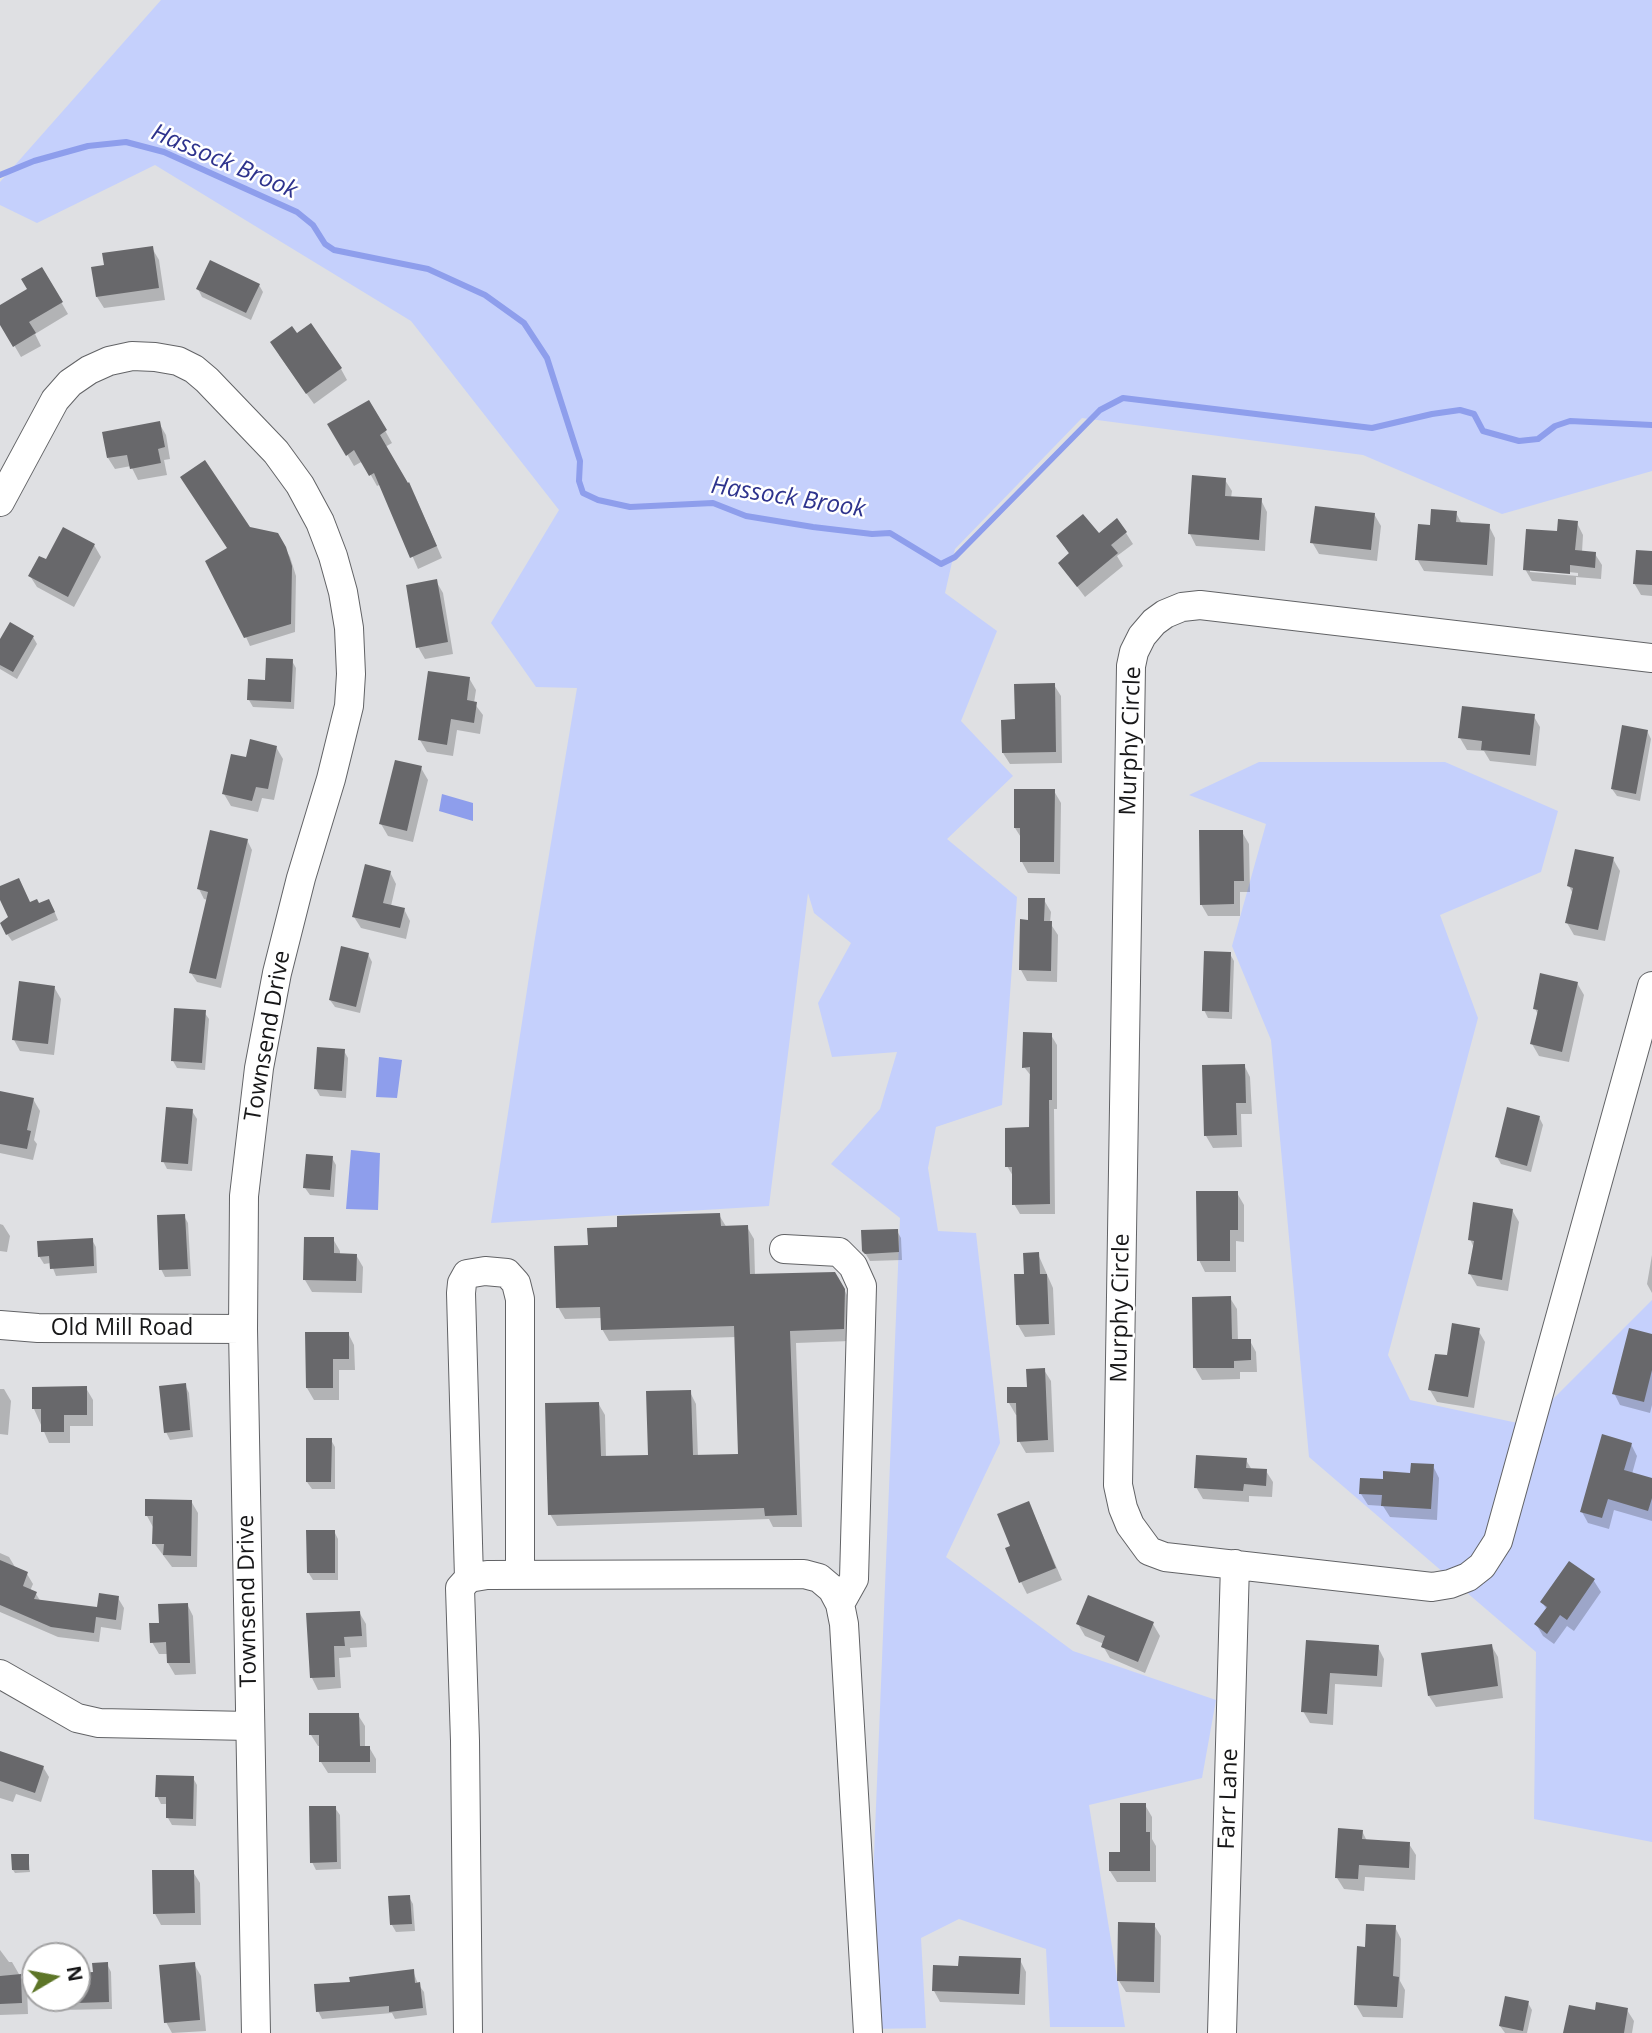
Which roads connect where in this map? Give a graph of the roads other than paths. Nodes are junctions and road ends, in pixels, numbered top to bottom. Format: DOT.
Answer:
graph roads {
  1 [pos="0,502"];
  2 [pos="1652,658"];
  3 [pos="1652,986"];
  4 [pos="784,1249"];
  5 [pos="0,1325"];
  6 [pos="243,1329"];
  7 [pos="1235,1564"];
  8 [pos="520,1574"];
  9 [pos="469,1578"];
  10 [pos="840,1604"];
  11 [pos="0,1674"];
  12 [pos="250,1726"];
  13 [pos="256,2033"];
  14 [pos="468,2033"];
  15 [pos="868,2033"];
  16 [pos="1222,2033"];
  1 -- 6 [label="street, Townsend Drive"];
  2 -- 7 [label="street, Murphy Circle"];
  3 -- 7 [label="street, Murphy Circle"];
  4 -- 10 [label="street"];
  5 -- 6 [label="street, Old Mill Road"];
  6 -- 12 [label="street, Townsend Drive"];
  7 -- 16 [label="street, Farr Lane"];
  8 -- 9 [label="street"];
  8 -- 9 [label="street"];
  8 -- 10 [label="street"];
  9 -- 14 [label="street"];
  10 -- 15 [label="street"];
  11 -- 12 [label="street"];
  12 -- 13 [label="street, Townsend Drive"];
}
